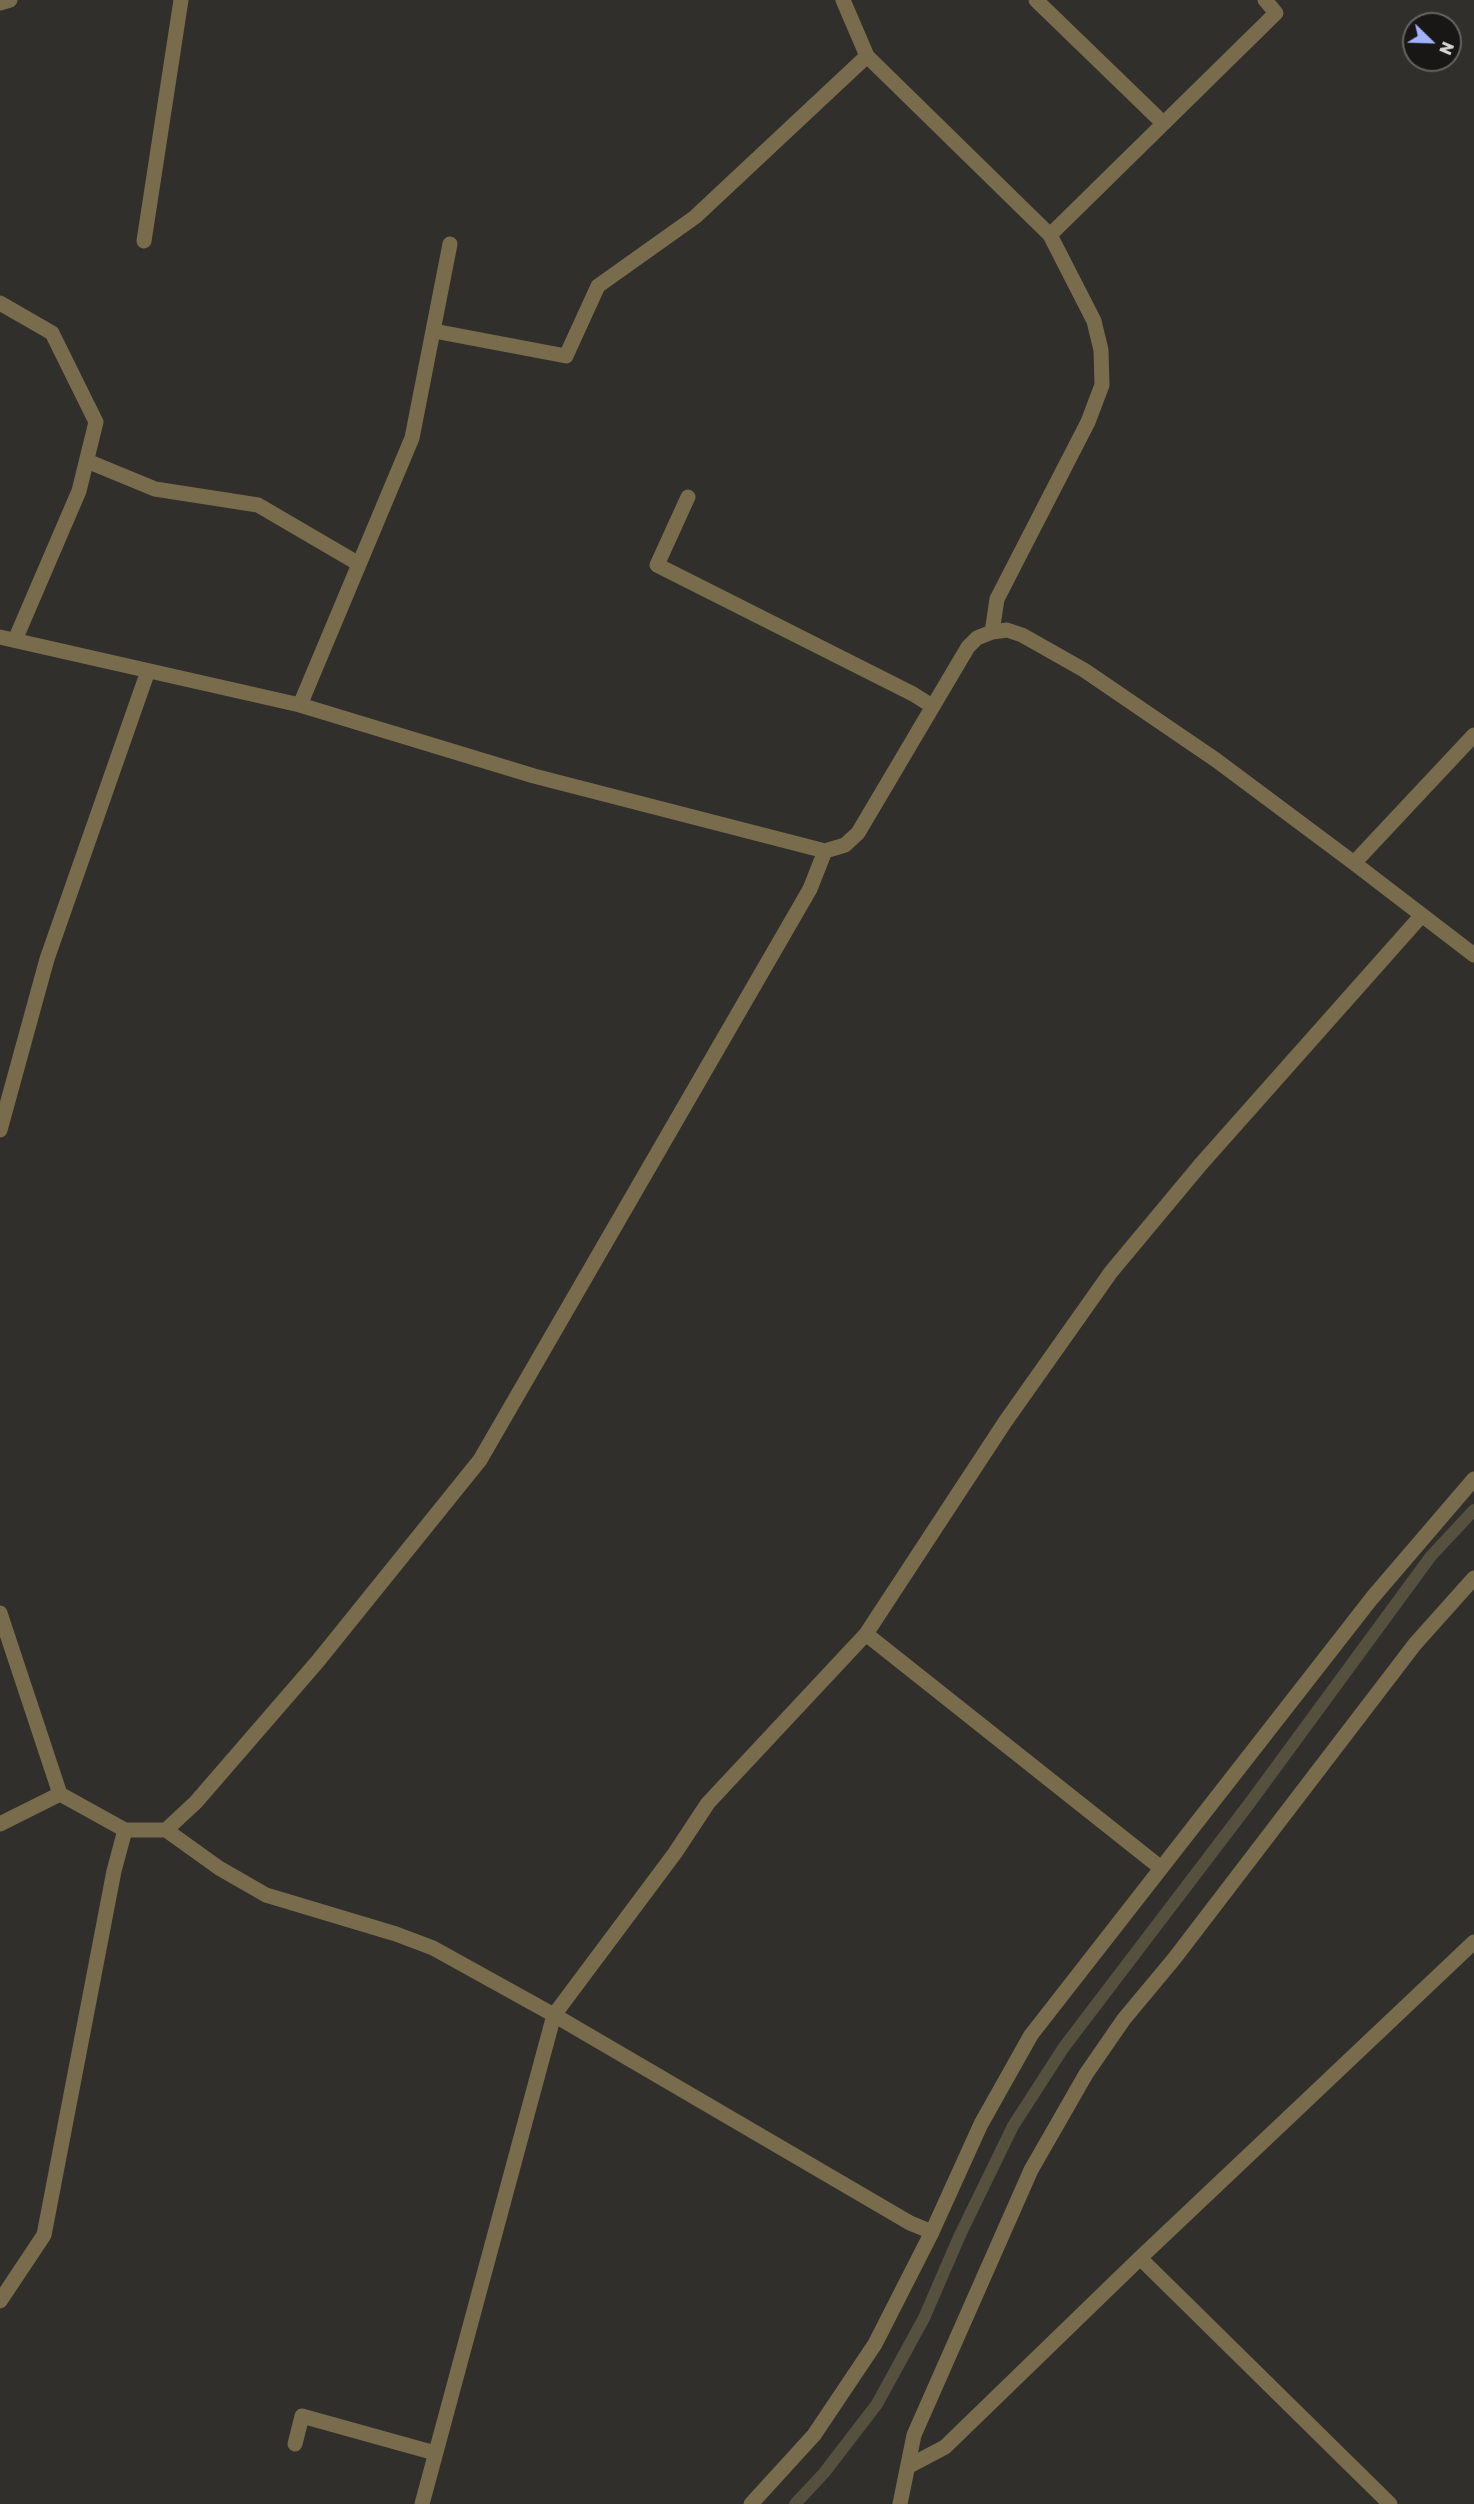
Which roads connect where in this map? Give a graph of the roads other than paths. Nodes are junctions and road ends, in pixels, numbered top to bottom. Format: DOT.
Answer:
graph roads {
  1 [pos="10,0"];
  2 [pos="181,0"];
  3 [pos="843,0"];
  4 [pos="1036,0"];
  5 [pos="1265,0"];
  6 [pos="0,3"];
  7 [pos="867,56"];
  8 [pos="1163,123"];
  9 [pos="1050,235"];
  10 [pos="144,241"];
  11 [pos="450,244"];
  12 [pos="0,303"];
  13 [pos="434,331"];
  14 [pos="87,461"];
  15 [pos="688,497"];
  16 [pos="359,564"];
  17 [pos="992,632"];
  18 [pos="7,639"];
  19 [pos="147,671"];
  20 [pos="300,705"];
  21 [pos="932,706"];
  22 [pos="1474,735"];
  23 [pos="825,851"];
  24 [pos="1354,862"];
  25 [pos="1422,915"];
  26 [pos="1474,955"];
  27 [pos="0,1130"];
  28 [pos="1474,1479"];
  29 [pos="1474,1578"];
  30 [pos="0,1613"];
  31 [pos="866,1634"];
  32 [pos="60,1794"];
  33 [pos="0,1824"];
  34 [pos="125,1830"];
  35 [pos="166,1830"];
  36 [pos="1161,1868"];
  37 [pos="1474,1942"];
  38 [pos="554,2015"];
  39 [pos="932,2232"];
  40 [pos="1140,2258"];
  41 [pos="0,2301"];
  42 [pos="295,2444"];
  43 [pos="435,2453"];
  44 [pos="909,2466"];
  45 [pos="422,2504"];
  46 [pos="751,2504"];
  47 [pos="900,2504"];
  48 [pos="1390,2504"];
  1 -- 6 [label="street"];
  2 -- 10 [label="street"];
  3 -- 7 [label="street"];
  4 -- 8 [label="street"];
  5 -- 8 [label="street"];
  7 -- 9 [label="street"];
  7 -- 13 [label="street"];
  8 -- 9 [label="street"];
  9 -- 17 [label="street"];
  11 -- 13 [label="street"];
  12 -- 14 [label="street"];
  13 -- 16 [label="street"];
  14 -- 16 [label="street"];
  14 -- 18 [label="street"];
  15 -- 21 [label="street"];
  16 -- 20 [label="street"];
  17 -- 21 [label="street"];
  17 -- 24 [label="street"];
  18 -- 19 [label="street"];
  19 -- 20 [label="street"];
  19 -- 27 [label="street"];
  20 -- 23 [label="street"];
  21 -- 23 [label="street"];
  22 -- 24 [label="street"];
  23 -- 35 [label="street"];
  24 -- 25 [label="street"];
  25 -- 26 [label="street"];
  25 -- 31 [label="street"];
  28 -- 36 [label="street"];
  29 -- 44 [label="street"];
  30 -- 32 [label="street"];
  31 -- 36 [label="street"];
  31 -- 38 [label="street"];
  32 -- 33 [label="street"];
  32 -- 34 [label="street"];
  34 -- 35 [label="street"];
  34 -- 41 [label="street"];
  35 -- 38 [label="street"];
  36 -- 39 [label="street"];
  37 -- 40 [label="street"];
  38 -- 39 [label="street"];
  38 -- 43 [label="street"];
  39 -- 46 [label="street"];
  40 -- 44 [label="street"];
  40 -- 48 [label="street"];
  42 -- 43 [label="street"];
  43 -- 45 [label="street"];
  44 -- 47 [label="street"];
}
